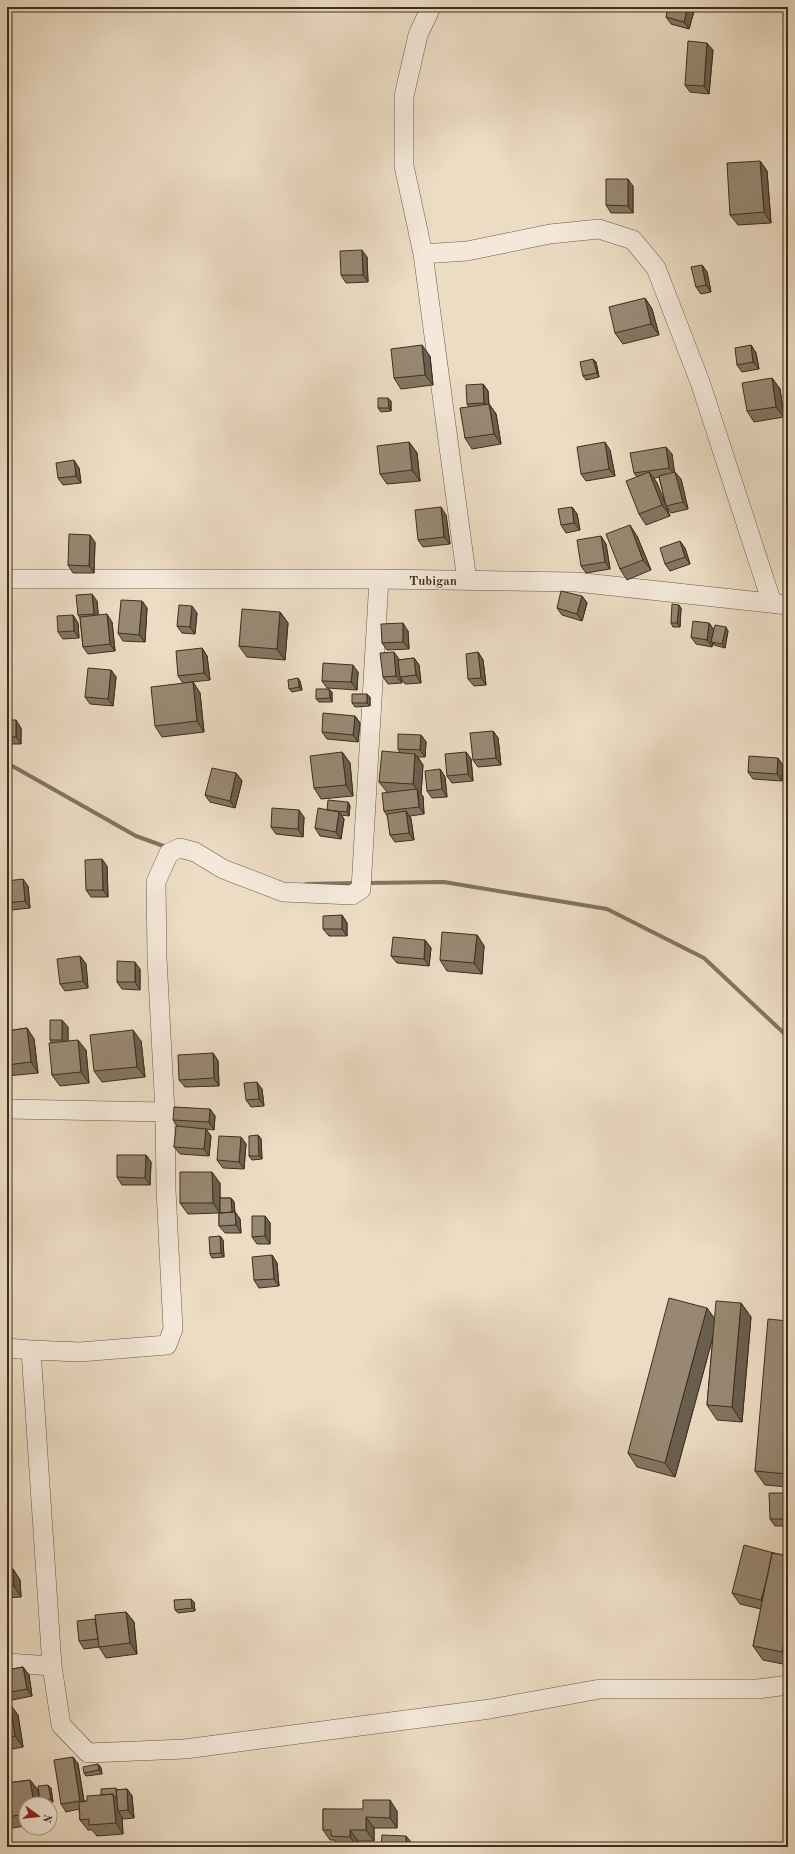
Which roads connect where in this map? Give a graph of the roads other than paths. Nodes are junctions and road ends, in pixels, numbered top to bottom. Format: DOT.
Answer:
graph roads {
  1 [pos="431,7"];
  2 [pos="423,254"];
  3 [pos="7,579"];
  4 [pos="379,579"];
  5 [pos="467,581"];
  6 [pos="780,604"];
  7 [pos="7,1109"];
  8 [pos="165,1112"];
  9 [pos="7,1348"];
  10 [pos="31,1350"];
  11 [pos="7,1663"];
  12 [pos="52,1666"];
  13 [pos="788,1685"];
  1 -- 2 [label="street"];
  2 -- 5 [label="street"];
  2 -- 6 [label="street"];
  3 -- 4 [label="street"];
  4 -- 5 [label="street"];
  4 -- 8 [label="street"];
  5 -- 6 [label="street"];
  7 -- 8 [label="street"];
  8 -- 10 [label="street"];
  9 -- 10 [label="street"];
  10 -- 12 [label="street"];
  11 -- 12 [label="street"];
  12 -- 13 [label="street"];
}
